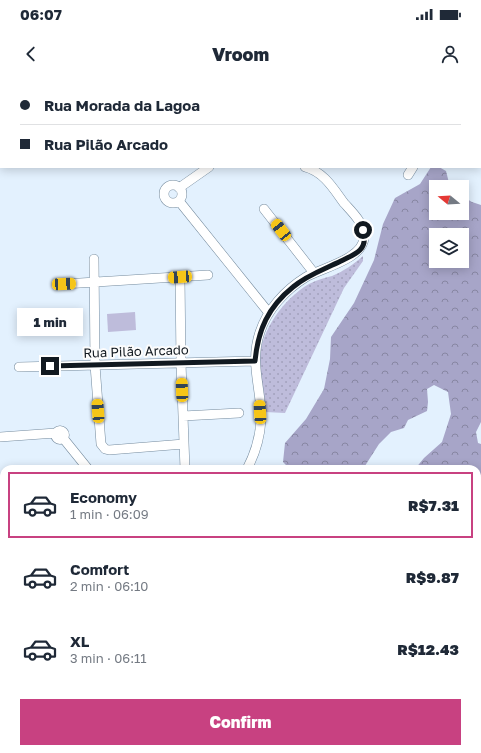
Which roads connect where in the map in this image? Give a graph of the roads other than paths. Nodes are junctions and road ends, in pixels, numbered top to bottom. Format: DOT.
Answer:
graph roads {
  1 [pos="208,168"];
  2 [pos="309,168"];
  3 [pos="412,168"];
  4 [pos="408,175"];
  5 [pos="179,188"];
  6 [pos="179,201"];
  7 [pos="264,209"];
  8 [pos="94,259"];
  9 [pos="314,273"];
  10 [pos="208,275"];
  11 [pos="180,277"];
  12 [pos="95,282"];
  13 [pos="64,284"];
  14 [pos="269,313"];
  15 [pos="255,361"];
  16 [pos="181,363"];
  17 [pos="95,365"];
  18 [pos="19,367"];
  19 [pos="239,414"];
  20 [pos="183,416"];
  21 [pos="0,437"];
  22 [pos="184,444"];
  23 [pos="84,465"];
  24 [pos="185,465"];
  25 [pos="249,465"];
  1 -- 5 [label="street"];
  2 -- 9 [label="street"];
  3 -- 4 [label="street"];
  5 -- 6 [label="street"];
  5 -- 6 [label="street"];
  6 -- 14 [label="street"];
  7 -- 9 [label="street"];
  8 -- 12 [label="street"];
  9 -- 14 [label="street"];
  10 -- 11 [label="street"];
  11 -- 12 [label="street"];
  11 -- 16 [label="street"];
  12 -- 13 [label="street"];
  12 -- 17 [label="street"];
  14 -- 15 [label="street"];
  15 -- 16 [label="street, Rua Pilão Arcado"];
  15 -- 25 [label="street"];
  16 -- 17 [label="street, Rua Pilão Arcado"];
  16 -- 20 [label="street"];
  17 -- 18 [label="street, Rua Pilão Arcado"];
  17 -- 22 [label="street"];
  19 -- 20 [label="street"];
  20 -- 22 [label="street"];
  21 -- 23 [label="street"];
  22 -- 24 [label="street"];
}
